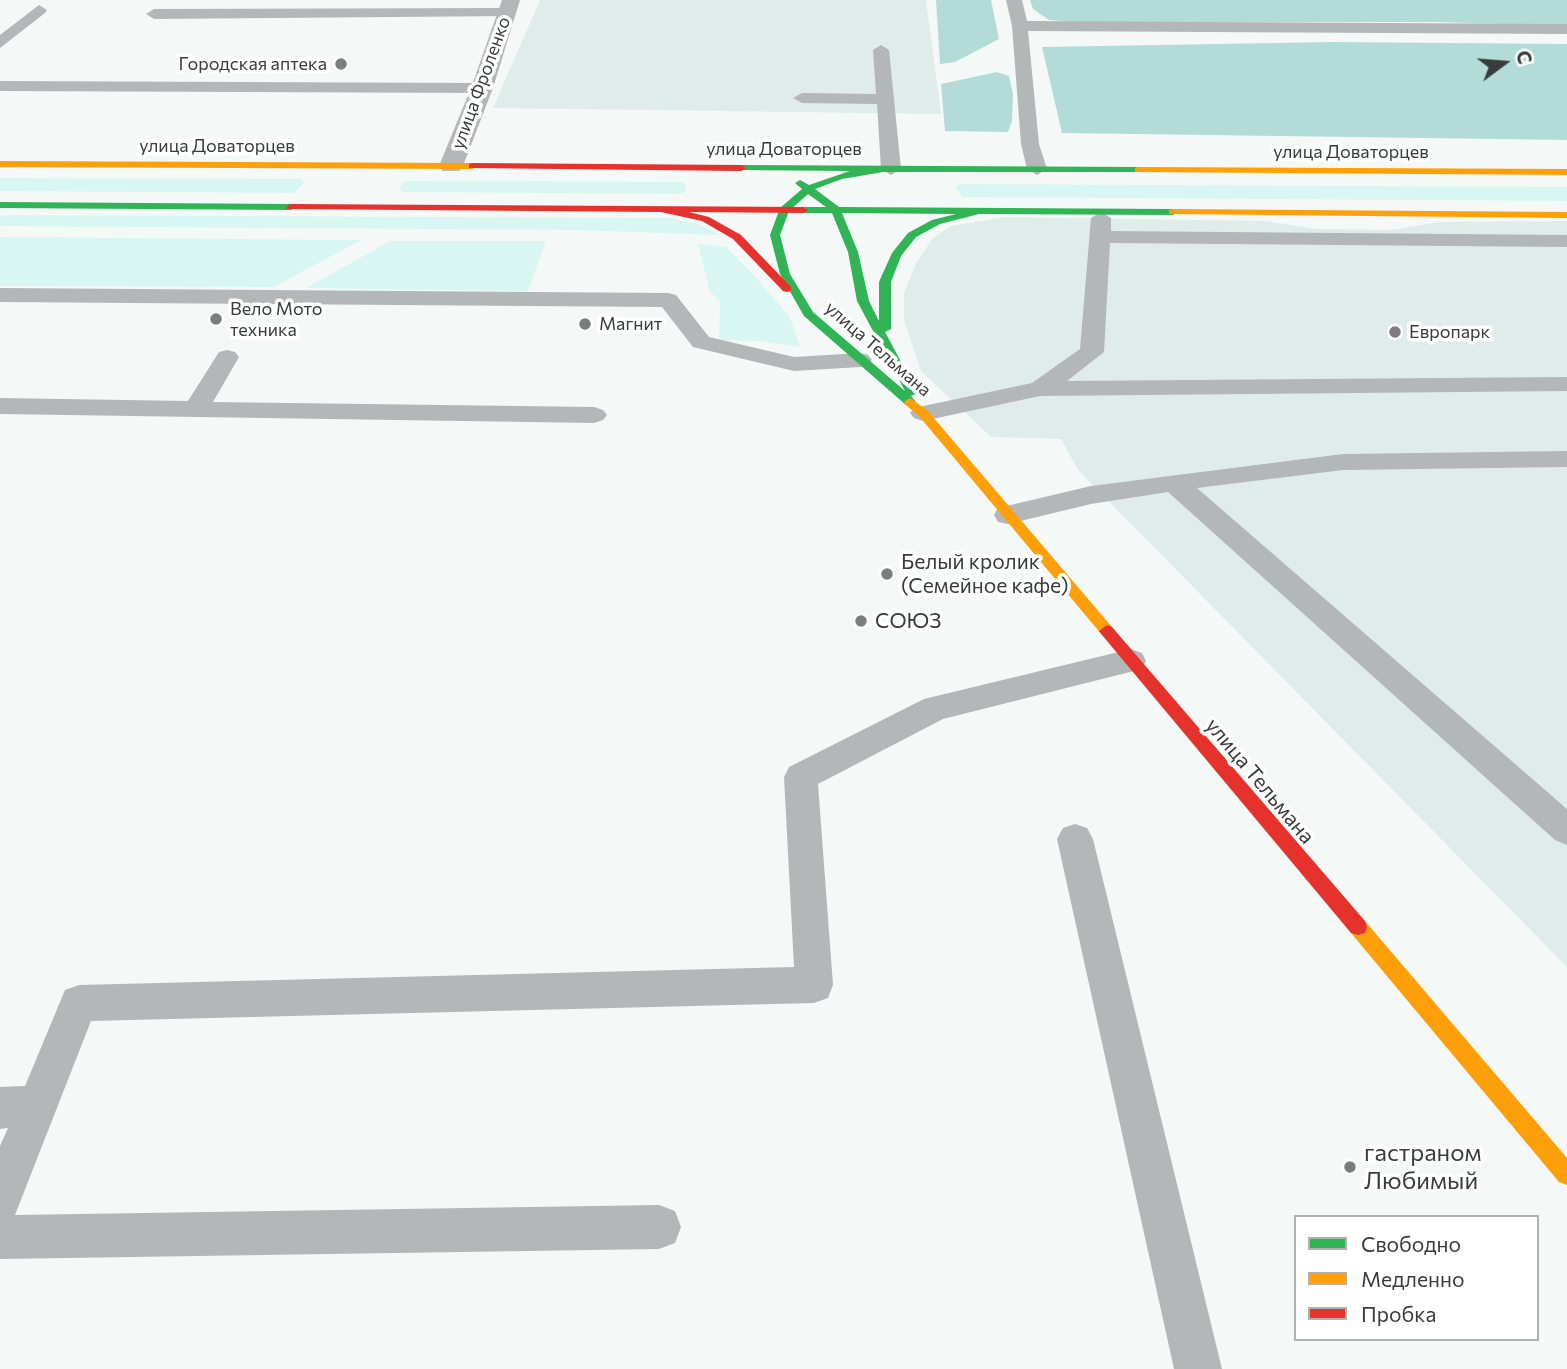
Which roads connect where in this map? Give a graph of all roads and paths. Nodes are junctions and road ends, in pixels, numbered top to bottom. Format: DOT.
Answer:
graph roads {
  1 [pos="1014,0"];
  2 [pos="508,6"];
  3 [pos="39,10"];
  4 [pos="154,14"];
  5 [pos="1020,26"];
  6 [pos="1567,29"];
  7 [pos="0,43"];
  8 [pos="881,50"];
  9 [pos="0,86"];
  10 [pos="482,88"];
  11 [pos="802,98"];
  12 [pos="885,99"];
  13 [pos="0,164"];
  14 [pos="352,166"];
  15 [pos="451,166"];
  16 [pos="753,168"];
  17 [pos="886,169"];
  18 [pos="1037,169"];
  19 [pos="1567,172"];
  20 [pos="809,188"];
  21 [pos="0,205"];
  22 [pos="335,207"];
  23 [pos="660,209"];
  24 [pos="784,210"];
  25 [pos="836,210"];
  26 [pos="979,211"];
  27 [pos="1100,212"];
  28 [pos="1567,215"];
  29 [pos="1102,237"];
  30 [pos="1567,241"];
  31 [pos="0,295"];
  32 [pos="808,314"];
  33 [pos="886,345"];
  34 [pos="227,357"];
  35 [pos="860,360"];
  36 [pos="1567,383"];
  37 [pos="1040,390"];
  38 [pos="0,406"];
  39 [pos="196,409"];
  40 [pos="923,413"];
  41 [pos="594,415"];
  42 [pos="1567,458"];
  43 [pos="1174,482"];
  44 [pos="1008,515"];
  45 [pos="1131,661"];
  46 [pos="1567,830"];
  47 [pos="1075,839"];
  48 [pos="19,1107"];
  49 [pos="1567,1174"];
  50 [pos="0,1199"];
  51 [pos="659,1227"];
  52 [pos="0,1237"];
  53 [pos="1198,1369"];
  1 -- 5 [label="lane"];
  2 -- 4 [label="lane"];
  2 -- 10 [label="street, улица Фроленко"];
  3 -- 7 [label="lane"];
  5 -- 6 [label="lane"];
  5 -- 18 [label="lane"];
  8 -- 12 [label="lane"];
  9 -- 10 [label="lane"];
  10 -- 15 [label="street, улица Фроленко"];
  11 -- 12 [label="lane"];
  12 -- 17 [label="lane"];
  13 -- 14 [label="main road, улица Доваторцев"];
  14 -- 15 [label="main road, улица Доваторцев"];
  14 -- 22 [label="main road"];
  15 -- 16 [label="main road, улица Доваторцев"];
  16 -- 17 [label="main road, улица Доваторцев"];
  16 -- 20 [label="main road, улица Тельмана"];
  17 -- 18 [label="main road, улица Доваторцев"];
  17 -- 20 [label="main road"];
  18 -- 19 [label="main road, улица Доваторцев"];
  20 -- 24 [label="main road"];
  20 -- 25 [label="main road, улица Тельмана"];
  21 -- 22 [label="main road"];
  22 -- 23 [label="main road"];
  23 -- 24 [label="main road"];
  23 -- 32 [label="main road, улица Тельмана"];
  24 -- 25 [label="main road"];
  24 -- 32 [label="main road, улица Тельмана"];
  25 -- 26 [label="main road"];
  25 -- 33 [label="main road, улица Тельмана"];
  26 -- 27 [label="main road"];
  26 -- 33 [label="main road, улица Тельмана"];
  27 -- 28 [label="main road"];
  27 -- 29 [label="lane"];
  29 -- 30 [label="lane"];
  29 -- 37 [label="lane"];
  31 -- 35 [label="lane"];
  32 -- 35 [label="main road, улица Тельмана"];
  33 -- 40 [label="main road, улица Тельмана"];
  34 -- 39 [label="lane"];
  35 -- 40 [label="main road, улица Тельмана"];
  36 -- 37 [label="lane"];
  37 -- 40 [label="lane"];
  38 -- 39 [label="lane"];
  39 -- 41 [label="lane"];
  40 -- 44 [label="main road, улица Тельмана"];
  42 -- 43 [label="lane"];
  43 -- 44 [label="lane"];
  43 -- 46 [label="lane"];
  44 -- 45 [label="main road, улица Тельмана"];
  45 -- 48 [label="lane"];
  45 -- 49 [label="main road, улица Тельмана"];
  47 -- 53 [label="lane"];
  48 -- 50 [label="lane"];
  51 -- 52 [label="lane"];
}
